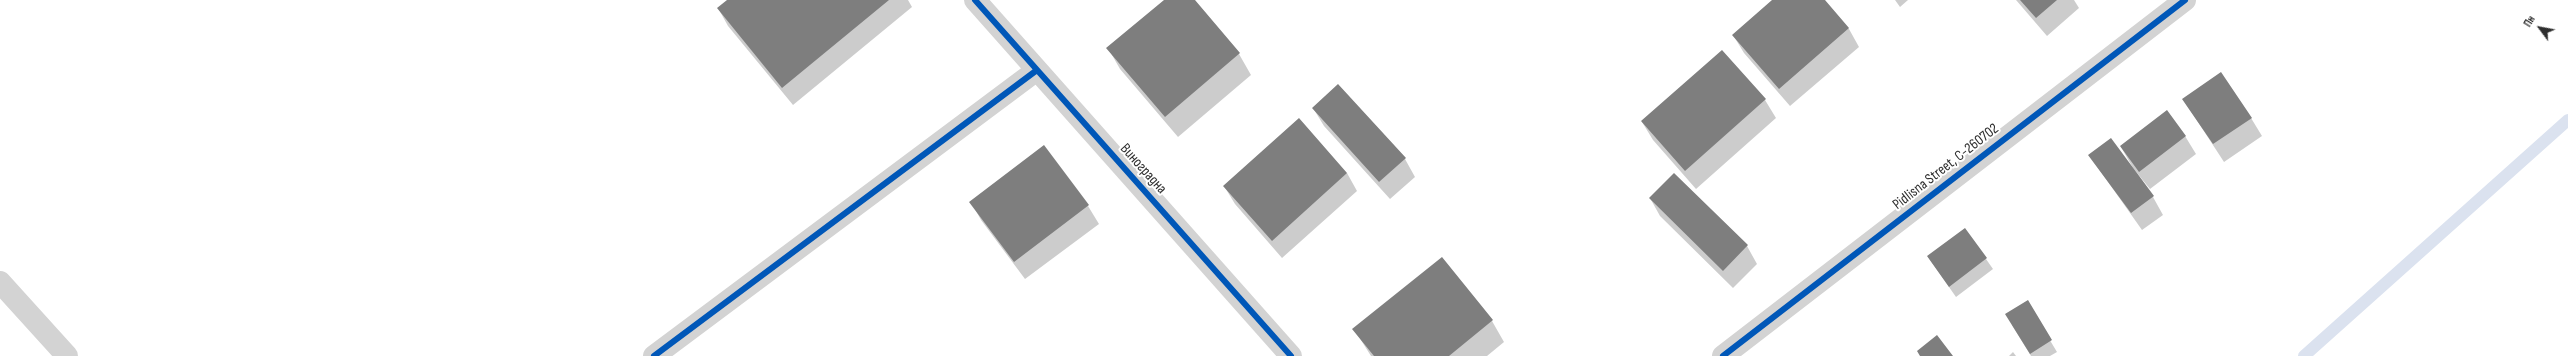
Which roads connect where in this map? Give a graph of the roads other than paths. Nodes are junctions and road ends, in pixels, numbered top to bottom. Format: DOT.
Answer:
graph roads {
  1 [pos="975,0"];
  2 [pos="2185,0"];
  3 [pos="1037,70"];
  4 [pos="0,282"];
  5 [pos="67,356"];
  6 [pos="654,356"];
  7 [pos="1291,356"];
  8 [pos="1723,356"];
  1 -- 3 [label="street, Виноградна"];
  2 -- 8 [label="street, Pidlisna Street, С-260702"];
  3 -- 6 [label="street"];
  3 -- 7 [label="street, Виноградна"];
  4 -- 5 [label="street"];
}
